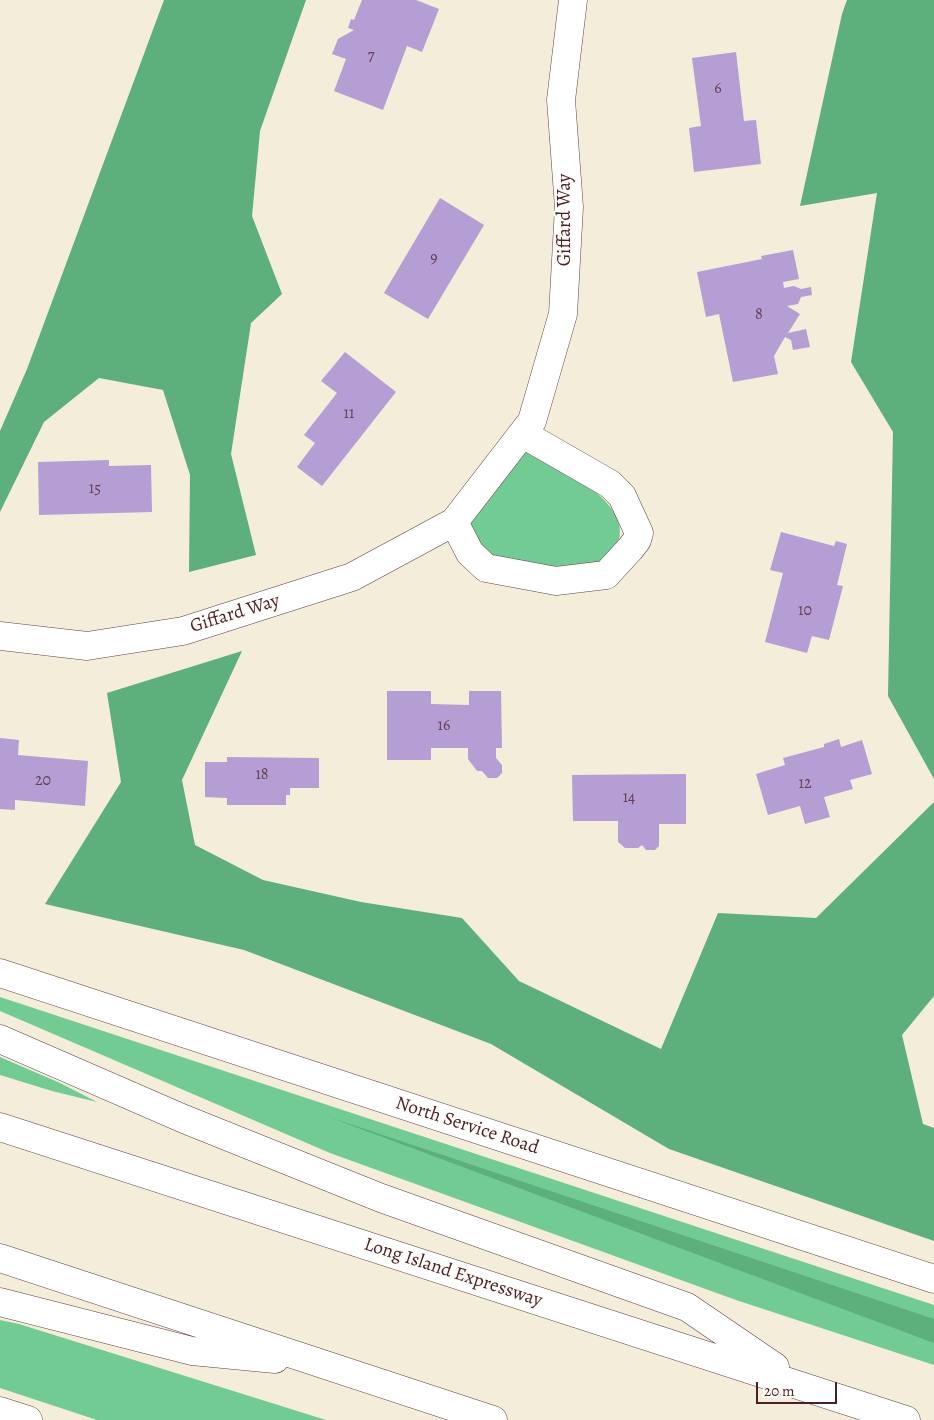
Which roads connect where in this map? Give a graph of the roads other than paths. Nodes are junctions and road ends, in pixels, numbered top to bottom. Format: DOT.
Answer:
graph roads {
  1 [pos="574,0"];
  2 [pos="523,434"];
  3 [pos="454,522"];
  4 [pos="0,636"];
  5 [pos="0,973"];
  6 [pos="0,1039"];
  7 [pos="0,1127"];
  8 [pos="0,1258"];
  9 [pos="934,1279"];
  10 [pos="0,1302"];
  11 [pos="326,1364"];
  12 [pos="798,1384"];
  13 [pos="0,1411"];
  14 [pos="28,1420"];
  15 [pos="492,1420"];
  16 [pos="906,1420"];
  1 -- 2 [label="main road, Giffard Way"];
  2 -- 3 [label="main road, Giffard Way"];
  2 -- 3 [label="main road"];
  3 -- 4 [label="main road, Giffard Way"];
  5 -- 9 [label="main road, North Service Road"];
  6 -- 12 [label="main road"];
  7 -- 12 [label="main road, Long Island Expressway"];
  8 -- 11 [label="main road"];
  10 -- 11 [label="main road"];
  11 -- 15 [label="main road"];
  12 -- 16 [label="main road, Long Island Expressway"];
  13 -- 14 [label="main road"];
}
